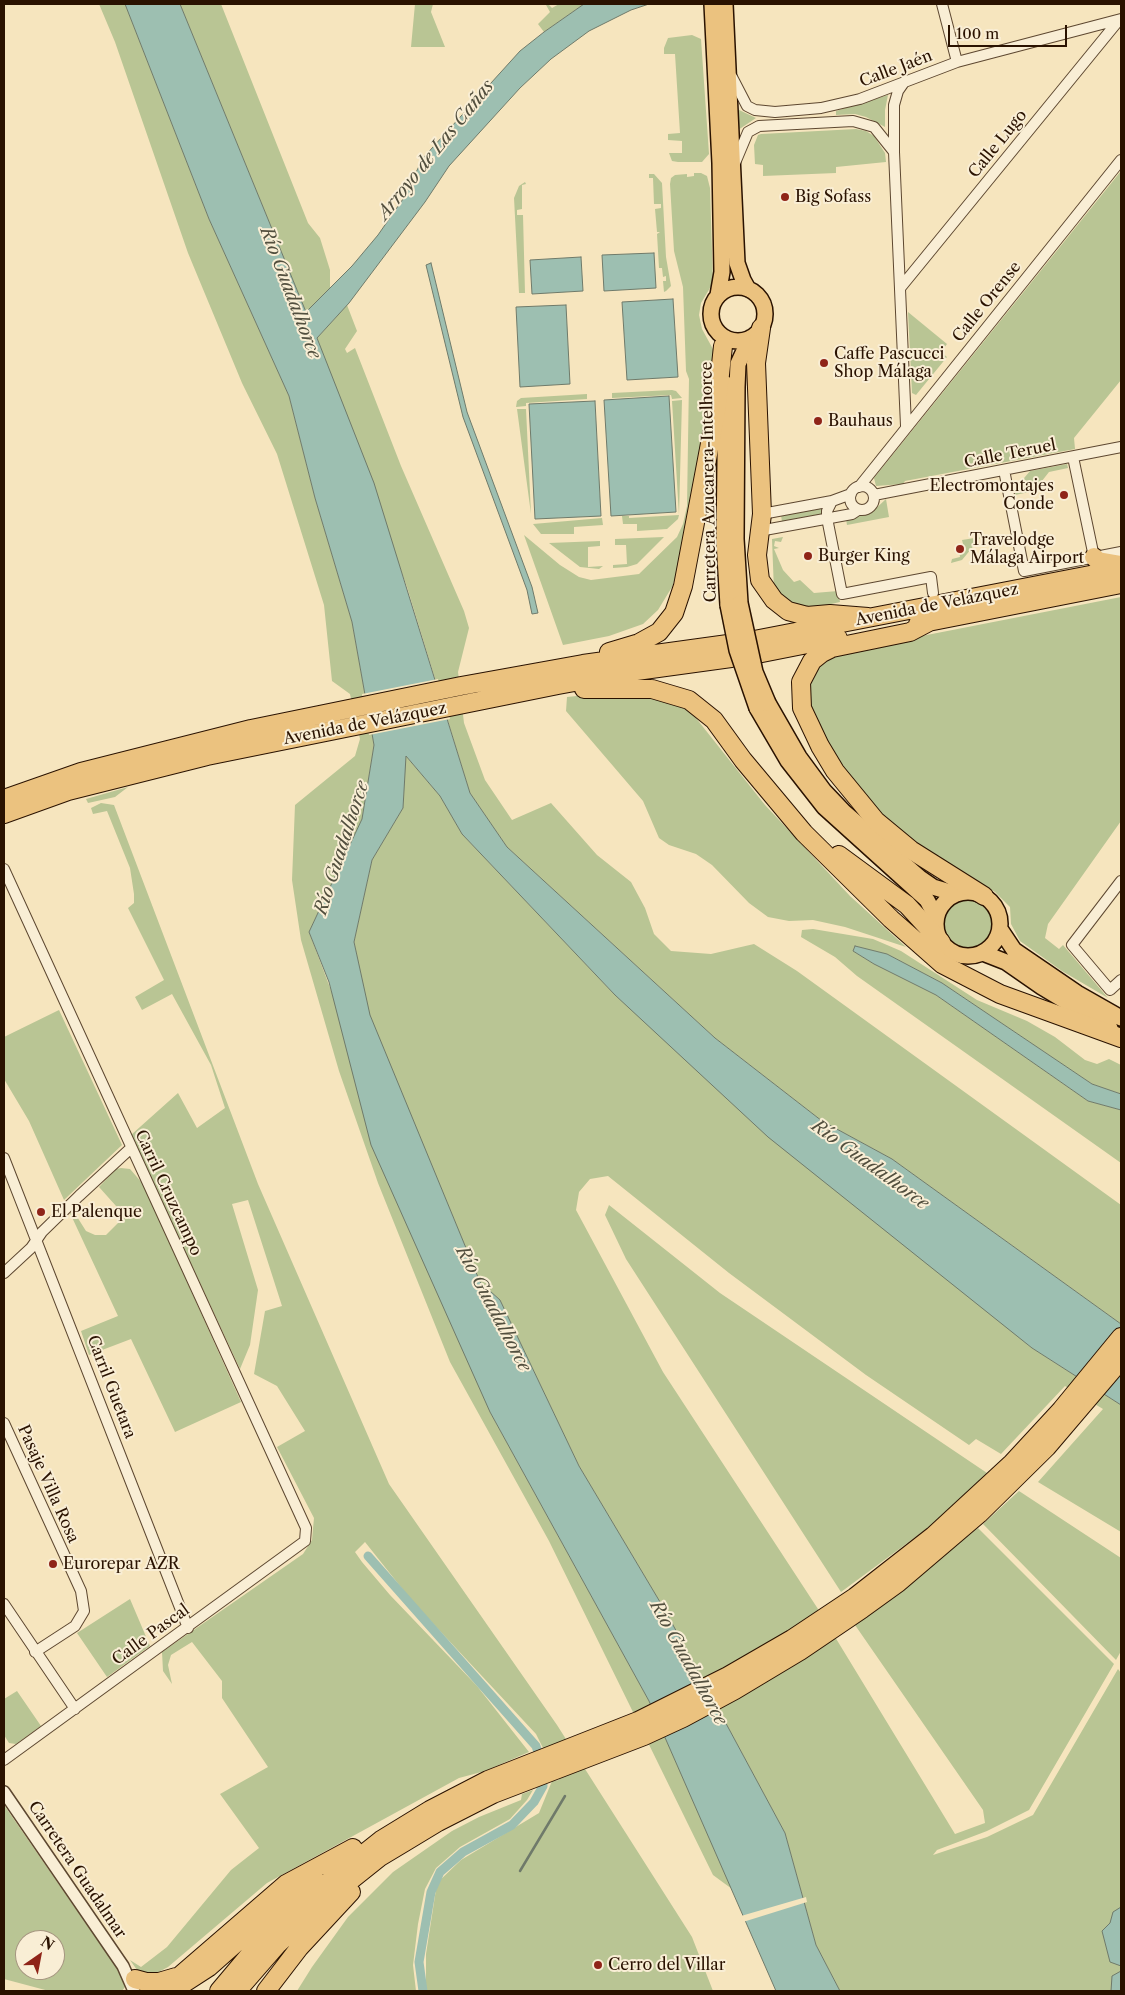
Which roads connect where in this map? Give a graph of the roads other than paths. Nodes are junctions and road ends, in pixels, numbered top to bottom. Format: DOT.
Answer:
graph roads {
  1 [pos="712,4"];
  2 [pos="726,4"];
  3 [pos="942,4"];
  4 [pos="1120,20"];
  5 [pos="957,62"];
  6 [pos="729,71"];
  7 [pos="905,81"];
  8 [pos="894,152"];
  9 [pos="1121,160"];
  10 [pos="734,164"];
  11 [pos="901,287"];
  12 [pos="748,289"];
  13 [pos="718,295"];
  14 [pos="755,333"];
  15 [pos="722,340"];
  16 [pos="906,426"];
  17 [pos="1121,447"];
  18 [pos="1073,457"];
  19 [pos="1004,470"];
  20 [pos="855,490"];
  21 [pos="874,495"];
  22 [pos="832,500"];
  23 [pos="858,510"];
  24 [pos="827,518"];
  25 [pos="761,523"];
  26 [pos="1121,552"];
  27 [pos="1094,558"];
  28 [pos="1121,565"];
  29 [pos="1121,569"];
  30 [pos="1121,584"];
  31 [pos="933,593"];
  32 [pos="734,604"];
  33 [pos="868,617"];
  34 [pos="929,622"];
  35 [pos="742,649"];
  36 [pos="556,677"];
  37 [pos="762,705"];
  38 [pos="138,773"];
  39 [pos="4,799"];
  40 [pos="775,799"];
  41 [pos="4,814"];
  42 [pos="4,825"];
  43 [pos="4,870"];
  44 [pos="1121,881"];
  45 [pos="956,894"];
  46 [pos="984,896"];
  47 [pos="936,917"];
  48 [pos="1000,929"];
  49 [pos="941,942"];
  50 [pos="983,953"];
  51 [pos="1121,980"];
  52 [pos="1121,1018"];
  53 [pos="1121,1036"];
  54 [pos="131,1148"];
  55 [pos="4,1158"];
  56 [pos="37,1240"];
  57 [pos="4,1273"];
  58 [pos="1121,1337"];
  59 [pos="1121,1360"];
  60 [pos="4,1423"];
  61 [pos="306,1528"];
  62 [pos="4,1604"];
  63 [pos="188,1628"];
  64 [pos="36,1652"];
  65 [pos="75,1709"];
  66 [pos="5,1757"];
  67 [pos="490,1787"];
  68 [pos="4,1792"];
  69 [pos="403,1835"];
  70 [pos="353,1848"];
  71 [pos="323,1922"];
  72 [pos="174,1984"];
  73 [pos="135,1985"];
  74 [pos="230,1989"];
  75 [pos="152,1991"];
  76 [pos="163,1991"];
  77 [pos="266,1991"];
  78 [pos="282,1991"];
  1 -- 13 [label="main road"];
  2 -- 6 [label="main road"];
  3 -- 5 [label="street"];
  4 -- 5 [label="street, Calle Jaén"];
  4 -- 11 [label="street, Calle Lugo"];
  5 -- 7 [label="street, Calle Jaén"];
  6 -- 7 [label="street, Calle Jaén"];
  6 -- 10 [label="main road"];
  7 -- 8 [label="street"];
  8 -- 10 [label="street"];
  8 -- 11 [label="street"];
  9 -- 16 [label="street, Calle Orense"];
  10 -- 12 [label="main road"];
  11 -- 16 [label="street"];
  12 -- 13 [label="main road"];
  12 -- 14 [label="main road"];
  13 -- 15 [label="main road"];
  14 -- 15 [label="main road"];
  14 -- 25 [label="highway"];
  14 -- 32 [label="main road, Carretera Azucarera-Intelhorce"];
  15 -- 32 [label="main road, Carretera Azucarera-Intelhorce"];
  15 -- 36 [label="highway"];
  16 -- 20 [label="street, Calle Orense"];
  17 -- 18 [label="street, Calle Teruel"];
  18 -- 19 [label="street, Calle Teruel"];
  18 -- 27 [label="street"];
  19 -- 21 [label="street, Calle Teruel"];
  19 -- 27 [label="street, Avenida de Velázquez"];
  20 -- 21 [label="street"];
  20 -- 22 [label="street"];
  20 -- 23 [label="street"];
  21 -- 23 [label="street"];
  22 -- 24 [label="street"];
  22 -- 25 [label="street"];
  23 -- 24 [label="street"];
  24 -- 25 [label="street"];
  24 -- 31 [label="street, Avenida de Velázquez"];
  25 -- 33 [label="highway"];
  26 -- 27 [label="street, Avenida de Velázquez"];
  27 -- 28 [label="highway"];
  29 -- 33 [label="highway, Avenida de Velázquez"];
  30 -- 34 [label="highway, Avenida de Velázquez"];
  32 -- 35 [label="main road, Carretera Azucarera-Intelhorce, bridge"];
  33 -- 35 [label="highway, Avenida de Velázquez"];
  34 -- 35 [label="highway, Avenida de Velázquez"];
  34 -- 46 [label="highway"];
  35 -- 36 [label="highway, Avenida de Velázquez"];
  35 -- 37 [label="main road, Carretera Azucarera-Intelhorce, bridge"];
  36 -- 38 [label="highway, Avenida de Velázquez"];
  36 -- 39 [label="highway, Avenida de Velázquez"];
  36 -- 40 [label="highway"];
  37 -- 45 [label="main road, Carretera Azucarera-Intelhorce"];
  37 -- 47 [label="main road, Carretera Azucarera-Intelhorce"];
  38 -- 41 [label="highway, Avenida de Velázquez"];
  38 -- 42 [label="highway"];
  40 -- 49 [label="highway"];
  40 -- 53 [label="highway"];
  43 -- 54 [label="street, Carril Cruzcampo"];
  44 -- 51 [label="street"];
  45 -- 46 [label="main road"];
  45 -- 47 [label="main road"];
  46 -- 48 [label="main road"];
  47 -- 49 [label="main road"];
  48 -- 50 [label="main road"];
  48 -- 52 [label="main road"];
  49 -- 50 [label="main road"];
  50 -- 53 [label="main road"];
  54 -- 56 [label="street"];
  54 -- 61 [label="street, Carril Cruzcampo"];
  55 -- 56 [label="street, Carril Guetara"];
  56 -- 57 [label="street"];
  56 -- 63 [label="street, Carril Guetara"];
  58 -- 67 [label="highway"];
  59 -- 67 [label="highway"];
  60 -- 64 [label="street, Pasaje Villa Rosa"];
  61 -- 63 [label="street, Calle Pascal"];
  62 -- 64 [label="street"];
  63 -- 65 [label="street, Calle Pascal"];
  64 -- 65 [label="street"];
  65 -- 66 [label="street, Calle Pascal"];
  67 -- 69 [label="highway"];
  68 -- 73 [label="street, Carretera Guadalmar"];
  69 -- 70 [label="highway"];
  69 -- 71 [label="highway"];
  69 -- 74 [label="highway"];
  70 -- 72 [label="highway"];
  70 -- 72 [label="highway"];
  71 -- 77 [label="highway"];
  71 -- 78 [label="highway"];
  72 -- 73 [label="highway"];
  72 -- 76 [label="highway"];
  73 -- 75 [label="street, Carretera Guadalmar"];
}
